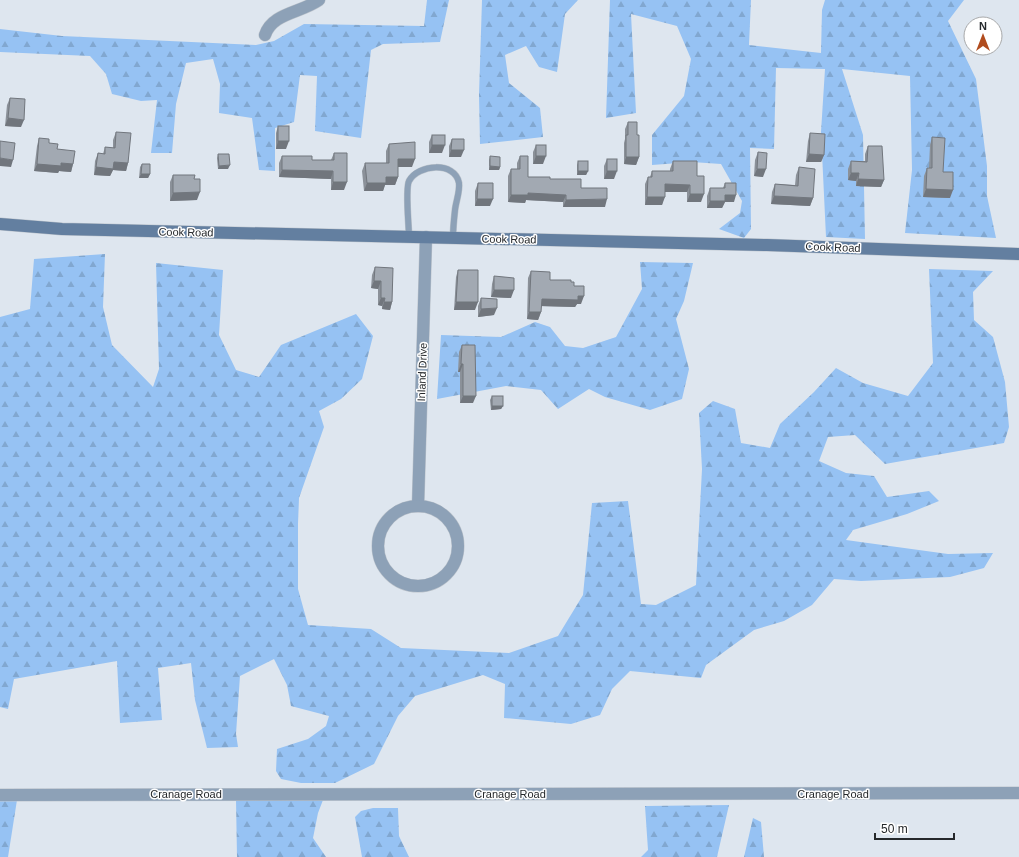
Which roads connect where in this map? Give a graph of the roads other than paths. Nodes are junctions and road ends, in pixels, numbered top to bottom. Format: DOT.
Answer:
graph roads {
  1 [pos="319,0"];
  2 [pos="265,35"];
  3 [pos="0,224"];
  4 [pos="409,237"];
  5 [pos="426,237"];
  6 [pos="453,238"];
  7 [pos="1019,254"];
  8 [pos="418,506"];
  9 [pos="1019,793"];
  10 [pos="0,795"];
  1 -- 2 [label="street"];
  3 -- 4 [label="street, Cook Road"];
  4 -- 5 [label="street, Cook Road"];
  4 -- 6 [label="lane"];
  5 -- 6 [label="street, Cook Road"];
  5 -- 8 [label="street, Inland Drive"];
  6 -- 7 [label="street, Cook Road"];
  8 -- 8 [label="street"];
  9 -- 10 [label="street, Cranage Road"];
}
